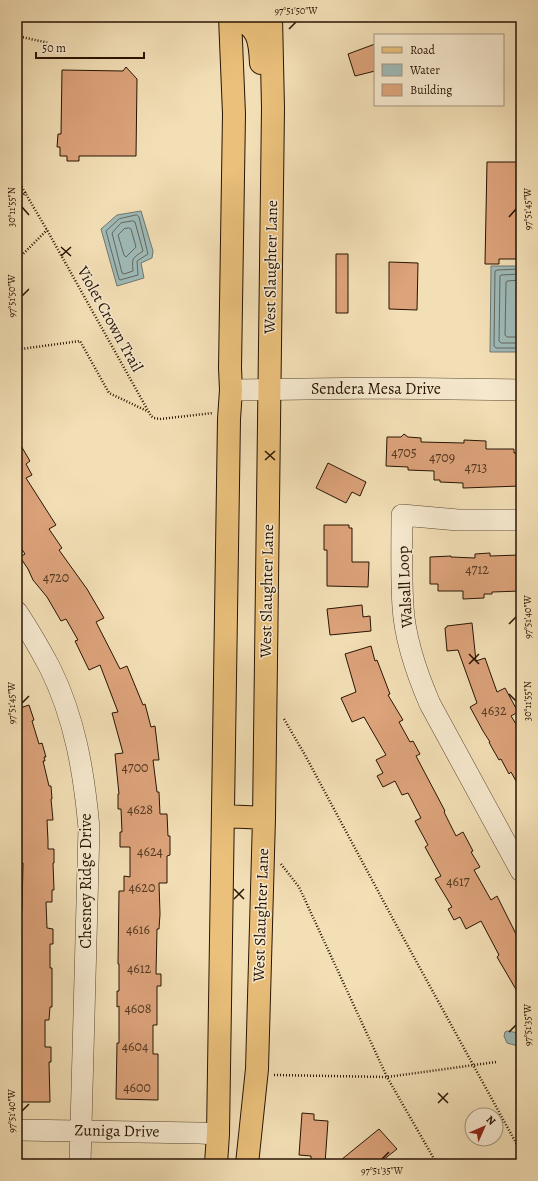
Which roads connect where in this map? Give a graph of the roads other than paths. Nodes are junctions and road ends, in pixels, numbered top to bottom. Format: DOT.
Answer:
graph roads {
  1 [pos="230,17"];
  2 [pos="235,17"];
  3 [pos="271,17"];
  4 [pos="272,182"];
  5 [pos="269,389"];
  6 [pos="231,390"];
  7 [pos="521,390"];
  8 [pos="521,520"];
  9 [pos="17,612"];
  10 [pos="223,816"];
  11 [pos="264,818"];
  12 [pos="521,871"];
  13 [pos="17,1130"];
  14 [pos="82,1131"];
  15 [pos="218,1134"];
  16 [pos="80,1164"];
  17 [pos="216,1164"];
  18 [pos="247,1164"];
  1 -- 6 [label="main road"];
  2 -- 4 [label="main road"];
  3 -- 4 [label="main road, West Slaughter Lane"];
  4 -- 5 [label="main road, West Slaughter Lane"];
  5 -- 6 [label="street, Sendera Mesa Drive"];
  5 -- 7 [label="street, Sendera Mesa Drive"];
  5 -- 11 [label="main road, West Slaughter Lane"];
  6 -- 10 [label="main road"];
  8 -- 12 [label="street, Walsall Loop"];
  9 -- 14 [label="street, Chesney Ridge Drive"];
  10 -- 11 [label="main road"];
  10 -- 15 [label="main road"];
  11 -- 18 [label="main road, West Slaughter Lane"];
  13 -- 14 [label="street, Zuniga Drive"];
  14 -- 15 [label="street, Zuniga Drive"];
  14 -- 16 [label="street, Chesney Ridge Drive"];
  15 -- 17 [label="main road"];
}
